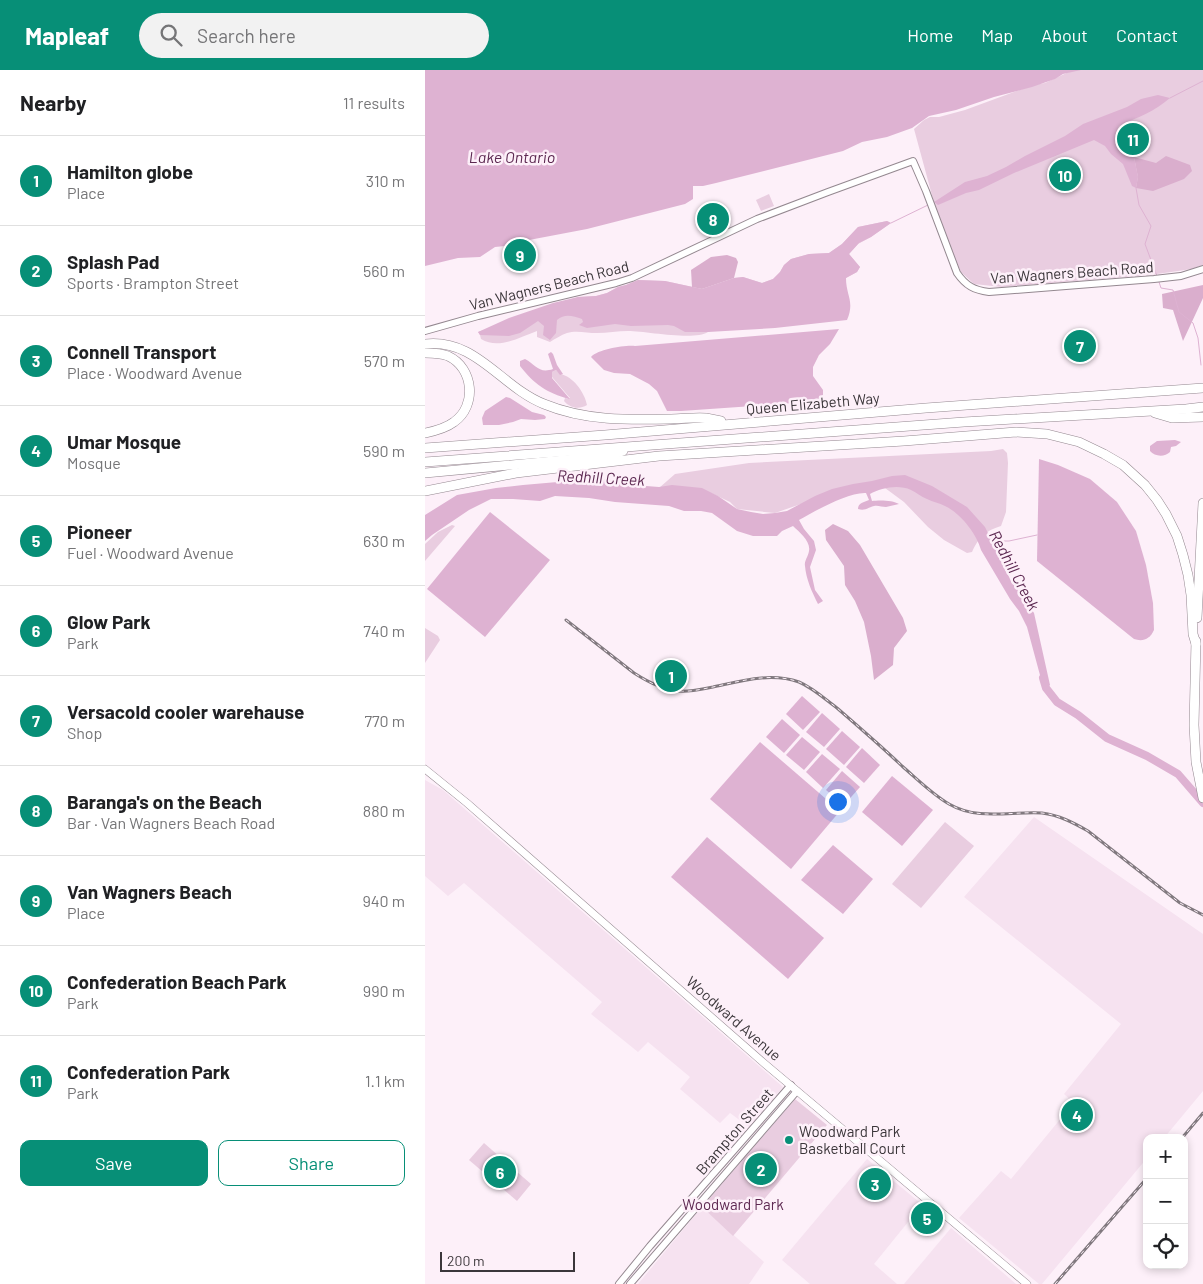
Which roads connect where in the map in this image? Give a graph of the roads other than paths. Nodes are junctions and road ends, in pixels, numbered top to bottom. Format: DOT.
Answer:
graph roads {
  1 [pos="1203,269"];
  2 [pos="425,331"];
  3 [pos="425,344"];
  4 [pos="425,353"];
  5 [pos="1203,388"];
  6 [pos="1203,406"];
  7 [pos="1148,411"];
  8 [pos="1203,417"];
  9 [pos="733,423"];
  10 [pos="425,433"];
  11 [pos="637,447"];
  12 [pos="425,448"];
  13 [pos="425,462"];
  14 [pos="425,474"];
  15 [pos="425,491"];
  16 [pos="1203,503"];
  17 [pos="1196,644"];
  18 [pos="425,769"];
  19 [pos="1203,798"];
  20 [pos="791,1085"];
  21 [pos="797,1091"];
  22 [pos="619,1284"];
  23 [pos="630,1284"];
  24 [pos="1027,1284"];
  1 -- 2 [label="street, Van Wagners Beach Road"];
  3 -- 9 [label="highway"];
  4 -- 10 [label="highway"];
  5 -- 9 [label="highway, Queen Elizabeth Way"];
  6 -- 7 [label="highway, Queen Elizabeth Way"];
  7 -- 8 [label="highway"];
  7 -- 11 [label="highway, Queen Elizabeth Way"];
  9 -- 12 [label="highway, Queen Elizabeth Way"];
  11 -- 13 [label="highway, Queen Elizabeth Way"];
  11 -- 14 [label="highway"];
  15 -- 17 [label="highway"];
  16 -- 17 [label="highway"];
  17 -- 19 [label="highway"];
  18 -- 20 [label="main road, Woodward Avenue"];
  20 -- 21 [label="main road, Woodward Avenue"];
  20 -- 22 [label="street, Brampton Street"];
  21 -- 23 [label="street, Brampton Street"];
  21 -- 24 [label="main road, Woodward Avenue"];
}
